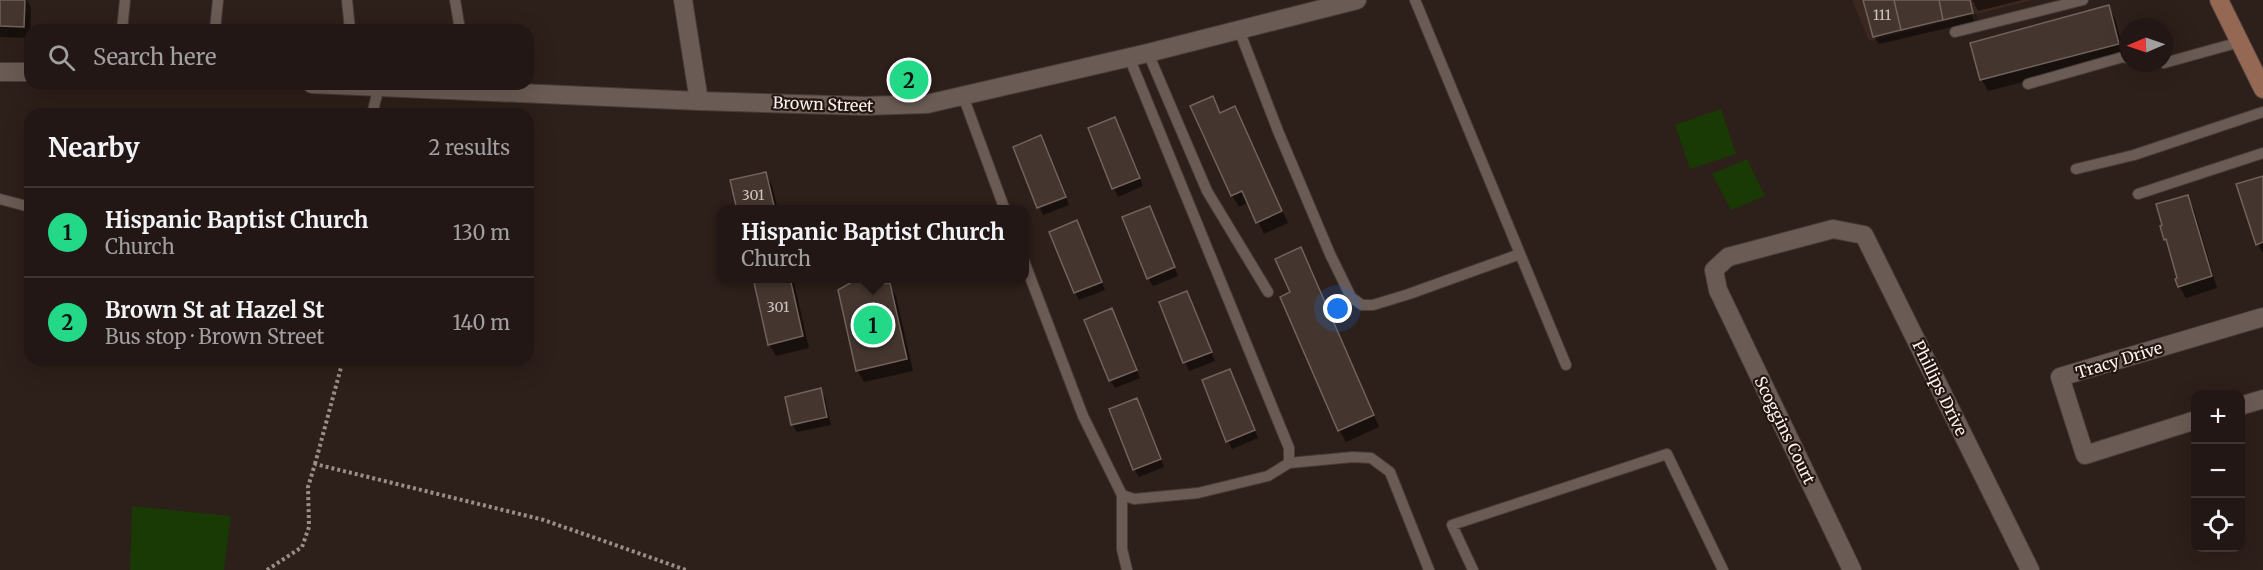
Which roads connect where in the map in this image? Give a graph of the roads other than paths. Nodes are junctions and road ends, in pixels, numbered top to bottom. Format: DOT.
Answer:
graph roads {
  1 [pos="125,0"];
  2 [pos="218,0"];
  3 [pos="347,0"];
  4 [pos="454,0"];
  5 [pos="683,0"];
  6 [pos="1357,0"];
  7 [pos="1415,0"];
  8 [pos="2083,0"];
  9 [pos="2219,0"];
  10 [pos="123,24"];
  11 [pos="216,24"];
  12 [pos="349,24"];
  13 [pos="459,24"];
  14 [pos="1239,30"];
  15 [pos="1955,32"];
  16 [pos="2240,42"];
  17 [pos="1148,53"];
  18 [pos="1128,57"];
  19 [pos="2119,58"];
  20 [pos="2173,61"];
  21 [pos="0,72"];
  22 [pos="24,72"];
  23 [pos="2028,84"];
  24 [pos="2263,89"];
  25 [pos="378,90"];
  26 [pos="506,90"];
  27 [pos="963,96"];
  28 [pos="699,101"];
  29 [pos="374,108"];
  30 [pos="2263,112"];
  31 [pos="2263,153"];
  32 [pos="2076,169"];
  33 [pos="2138,194"];
  34 [pos="0,199"];
  35 [pos="24,205"];
  36 [pos="1003,205"];
  37 [pos="1833,229"];
  38 [pos="1520,254"];
  39 [pos="1029,274"];
  40 [pos="1268,292"];
  41 [pos="2263,317"];
  42 [pos="1566,365"];
  43 [pos="2263,399"];
  44 [pos="2245,405"];
  45 [pos="2191,422"];
  46 [pos="1289,463"];
  47 [pos="1122,495"];
  48 [pos="1127,570"];
  49 [pos="1429,570"];
  50 [pos="1473,570"];
  51 [pos="1723,570"];
  52 [pos="1852,570"];
  53 [pos="2030,570"];
  1 -- 10 [label="lane"];
  2 -- 11 [label="lane"];
  3 -- 12 [label="lane"];
  4 -- 13 [label="lane"];
  5 -- 28 [label="street"];
  6 -- 14 [label="street, Brown Street"];
  7 -- 38 [label="lane"];
  8 -- 15 [label="lane"];
  9 -- 16 [label="main road"];
  14 -- 17 [label="street, Brown Street"];
  14 -- 38 [label="lane"];
  16 -- 20 [label="lane"];
  16 -- 24 [label="main road"];
  17 -- 18 [label="street, Brown Street"];
  17 -- 40 [label="lane"];
  18 -- 27 [label="street, Brown Street"];
  18 -- 46 [label="lane"];
  19 -- 23 [label="lane"];
  21 -- 22 [label="street"];
  25 -- 29 [label="lane"];
  26 -- 28 [label="street, Brown Street"];
  27 -- 28 [label="street, Brown Street"];
  27 -- 36 [label="lane"];
  30 -- 32 [label="lane"];
  31 -- 33 [label="lane"];
  34 -- 35 [label="lane"];
  37 -- 52 [label="street, Scoggins Court"];
  37 -- 53 [label="street, Phillips Drive"];
  38 -- 42 [label="lane"];
  39 -- 47 [label="lane"];
  41 -- 45 [label="street, Tracy Drive"];
  43 -- 44 [label="street"];
  46 -- 47 [label="lane"];
  46 -- 49 [label="lane"];
  47 -- 48 [label="lane"];
  50 -- 51 [label="lane"];
}
